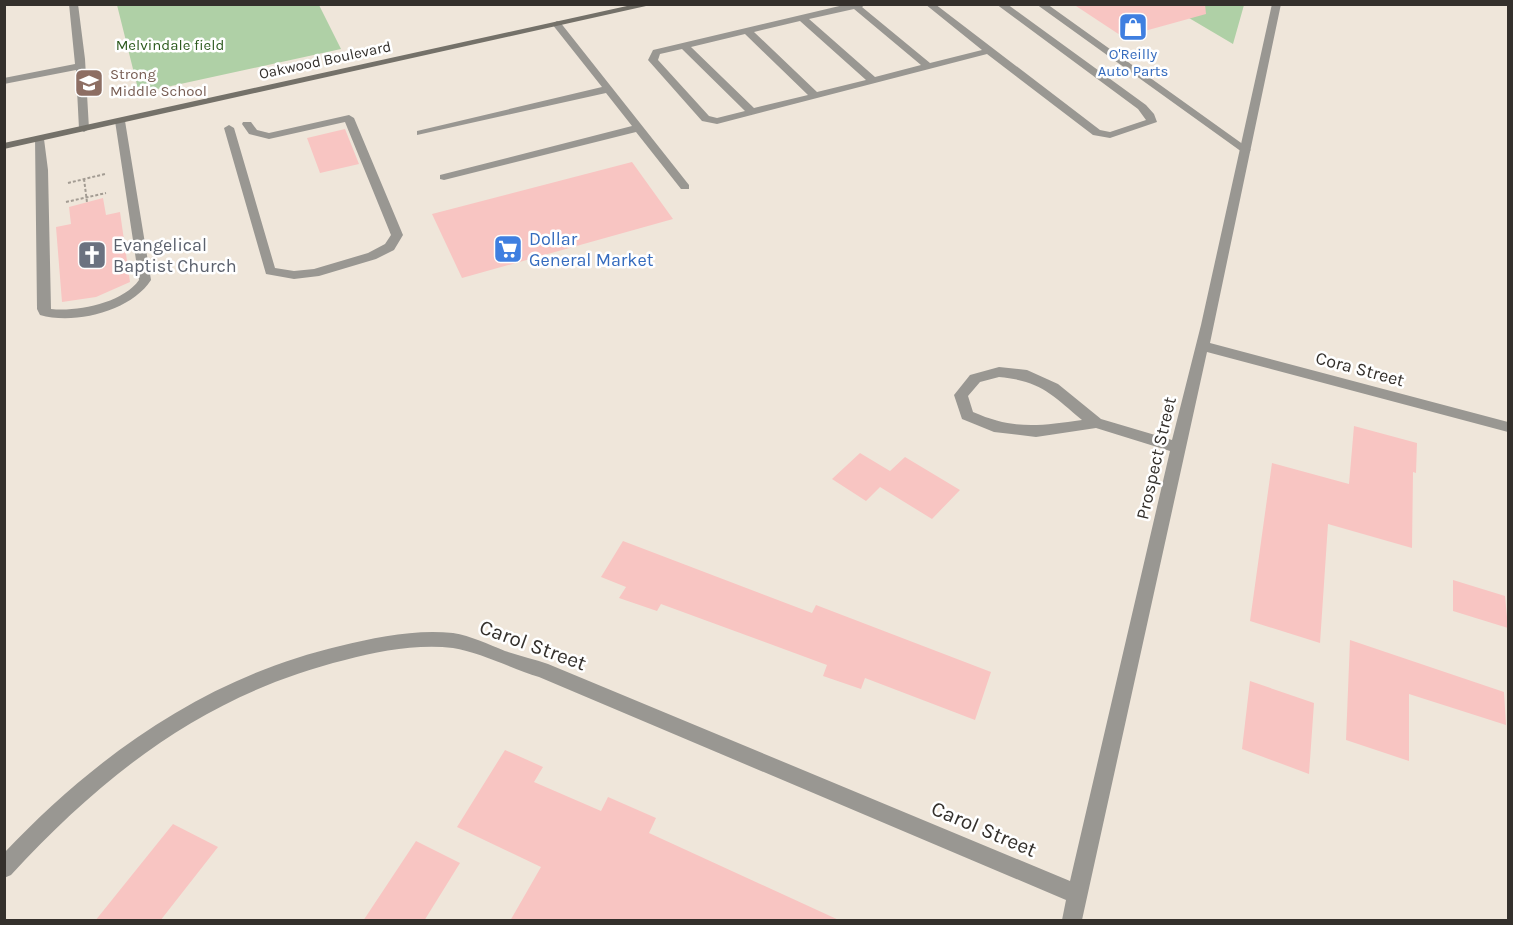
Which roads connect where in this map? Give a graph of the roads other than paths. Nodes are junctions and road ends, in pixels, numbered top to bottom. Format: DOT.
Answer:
graph roads {
  1 [pos="73,4"];
  2 [pos="651,4"];
  3 [pos="929,4"];
  4 [pos="1000,4"];
  5 [pos="1040,4"];
  6 [pos="1277,4"];
  7 [pos="859,5"];
  8 [pos="802,18"];
  9 [pos="557,24"];
  10 [pos="747,31"];
  11 [pos="684,45"];
  12 [pos="989,51"];
  13 [pos="80,66"];
  14 [pos="929,67"];
  15 [pos="4,81"];
  16 [pos="873,81"];
  17 [pos="608,89"];
  18 [pos="815,96"];
  19 [pos="752,112"];
  20 [pos="120,121"];
  21 [pos="247,124"];
  22 [pos="229,128"];
  23 [pos="638,128"];
  24 [pos="84,129"];
  25 [pos="421,133"];
  26 [pos="39,139"];
  27 [pos="4,146"];
  28 [pos="1246,150"];
  29 [pos="444,177"];
  30 [pos="685,187"];
  31 [pos="1202,346"];
  32 [pos="1096,423"];
  33 [pos="1509,427"];
  34 [pos="1179,448"];
  35 [pos="4,868"];
  36 [pos="1077,894"];
  37 [pos="1072,921"];
  1 -- 13 [label="street"];
  2 -- 9 [label="main road, Oakwood Boulevard"];
  3 -- 12 [label="street"];
  4 -- 12 [label="street"];
  5 -- 28 [label="street"];
  6 -- 28 [label="street, Prospect Street"];
  7 -- 8 [label="street"];
  7 -- 14 [label="street"];
  8 -- 10 [label="street"];
  8 -- 16 [label="street"];
  9 -- 17 [label="street"];
  9 -- 20 [label="main road, Oakwood Boulevard"];
  10 -- 11 [label="street"];
  10 -- 18 [label="street"];
  11 -- 19 [label="street"];
  11 -- 19 [label="street"];
  12 -- 14 [label="street"];
  13 -- 15 [label="street"];
  13 -- 24 [label="street"];
  14 -- 16 [label="street"];
  16 -- 18 [label="street"];
  17 -- 23 [label="street"];
  17 -- 25 [label="street"];
  18 -- 19 [label="street"];
  20 -- 24 [label="main road, Oakwood Boulevard"];
  20 -- 26 [label="street"];
  21 -- 22 [label="street"];
  23 -- 29 [label="street"];
  23 -- 30 [label="street"];
  24 -- 26 [label="main road, Oakwood Boulevard"];
  26 -- 27 [label="main road, Oakwood Boulevard"];
  28 -- 31 [label="street, Prospect Street"];
  31 -- 33 [label="street, Cora Street"];
  31 -- 34 [label="street, Prospect Street"];
  32 -- 32 [label="street"];
  32 -- 34 [label="street"];
  34 -- 36 [label="street, Prospect Street"];
  35 -- 36 [label="street, Carol Street"];
  36 -- 37 [label="street, Prospect Street"];
}
